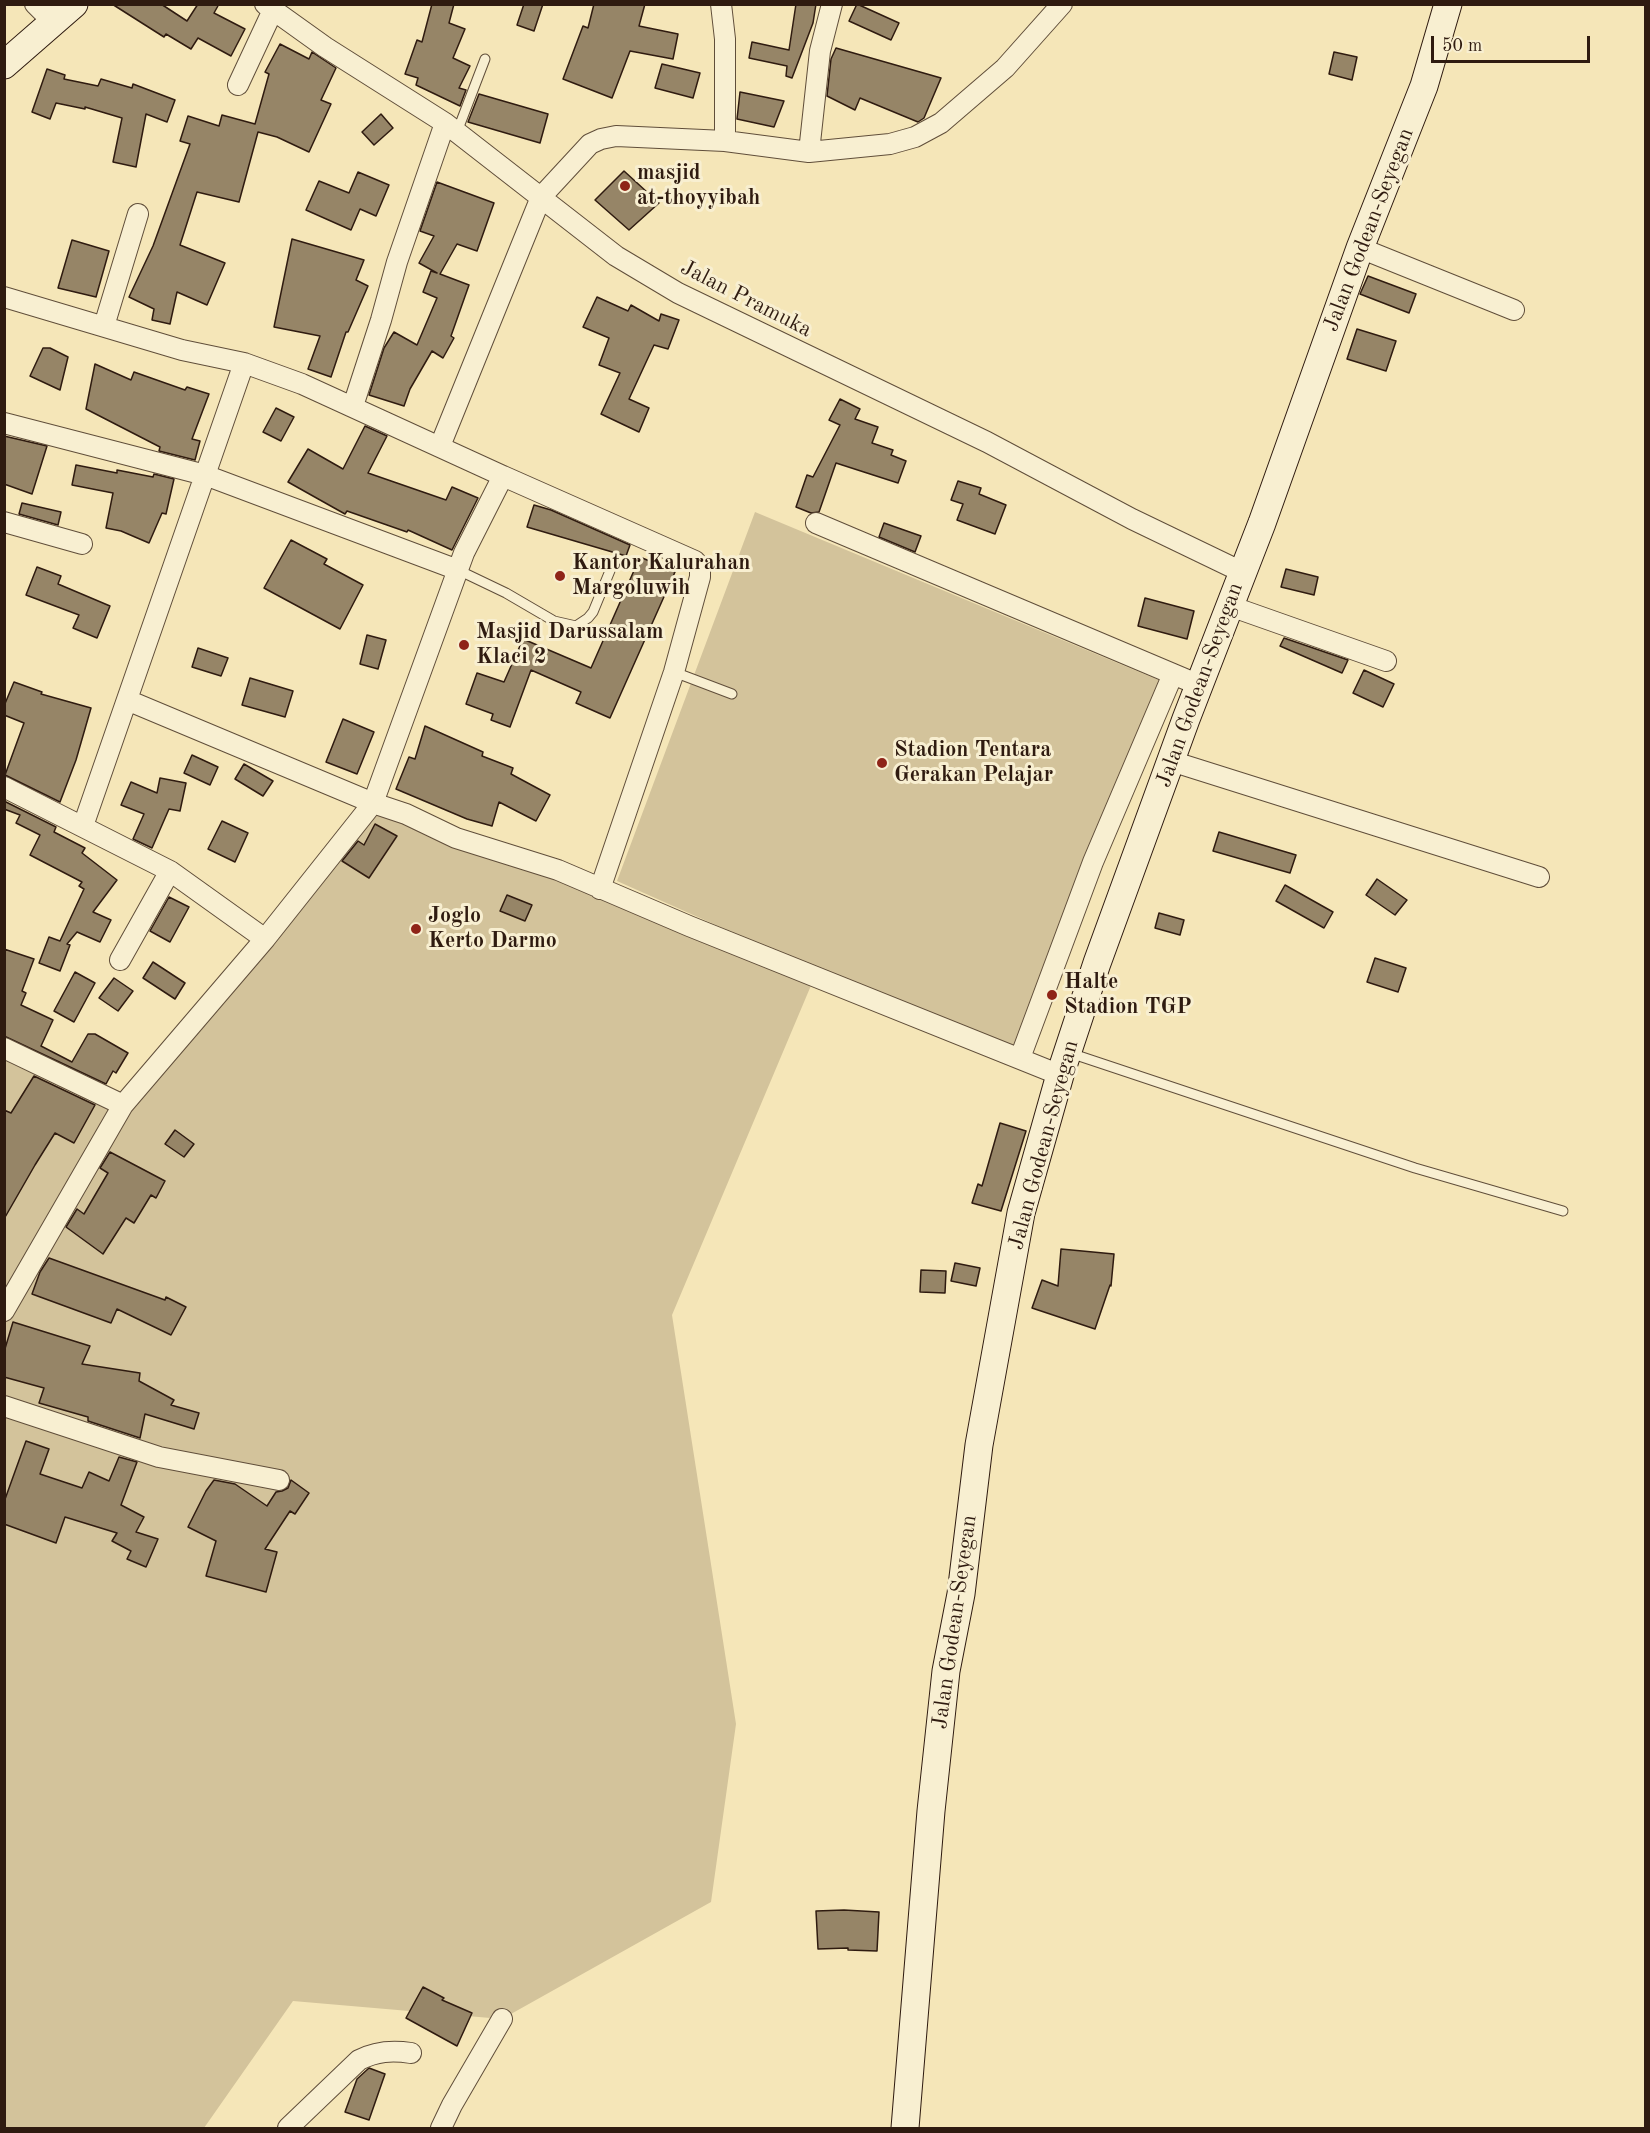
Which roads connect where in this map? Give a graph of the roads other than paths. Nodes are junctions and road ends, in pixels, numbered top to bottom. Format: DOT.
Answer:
graph roads {
  1 [pos="74,4"];
  2 [pos="721,4"];
  3 [pos="832,4"];
  4 [pos="1062,4"];
  5 [pos="1448,4"];
  6 [pos="269,7"];
  7 [pos="44,13"];
  8 [pos="485,60"];
  9 [pos="4,65"];
  10 [pos="238,86"];
  11 [pos="451,128"];
  12 [pos="725,141"];
  13 [pos="809,152"];
  14 [pos="541,198"];
  15 [pos="138,214"];
  16 [pos="1360,248"];
  17 [pos="4,297"];
  18 [pos="1514,310"];
  19 [pos="104,326"];
  20 [pos="244,363"];
  21 [pos="353,406"];
  22 [pos="4,423"];
  23 [pos="440,446"];
  24 [pos="206,475"];
  25 [pos="503,476"];
  26 [pos="4,522"];
  27 [pos="816,523"];
  28 [pos="82,544"];
  29 [pos="614,561"];
  30 [pos="458,570"];
  31 [pos="1242,572"];
  32 [pos="1230,606"];
  33 [pos="1386,661"];
  34 [pos="674,672"];
  35 [pos="1173,674"];
  36 [pos="1199,685"];
  37 [pos="732,693"];
  38 [pos="127,700"];
  39 [pos="1171,761"];
  40 [pos="4,787"];
  41 [pos="373,803"];
  42 [pos="83,826"];
  43 [pos="170,871"];
  44 [pos="1539,877"];
  45 [pos="600,889"];
  46 [pos="265,939"];
  47 [pos="120,960"];
  48 [pos="4,1048"];
  49 [pos="1020,1058"];
  50 [pos="1064,1064"];
  51 [pos="123,1106"];
  52 [pos="1563,1210"];
  53 [pos="4,1311"];
  54 [pos="4,1406"];
  55 [pos="279,1480"];
  56 [pos="501,2019"];
  57 [pos="411,2053"];
  58 [pos="288,2128"];
  59 [pos="441,2128"];
  60 [pos="905,2128"];
  1 -- 7 [label="main road"];
  2 -- 12 [label="street"];
  3 -- 13 [label="street"];
  4 -- 13 [label="street"];
  5 -- 16 [label="main road, Jalan Godean-Seyegan"];
  6 -- 10 [label="street"];
  6 -- 11 [label="street, Jalan Pramuka"];
  7 -- 9 [label="main road"];
  8 -- 11 [label="lane"];
  11 -- 14 [label="street, Jalan Pramuka"];
  11 -- 21 [label="street"];
  12 -- 13 [label="street"];
  12 -- 14 [label="street"];
  14 -- 23 [label="street"];
  14 -- 31 [label="street, Jalan Pramuka"];
  15 -- 19 [label="street"];
  16 -- 18 [label="street"];
  16 -- 31 [label="main road, Jalan Godean-Seyegan"];
  17 -- 19 [label="street"];
  19 -- 20 [label="street"];
  20 -- 21 [label="street"];
  20 -- 24 [label="street"];
  21 -- 23 [label="street"];
  22 -- 24 [label="street"];
  23 -- 25 [label="street"];
  24 -- 30 [label="street"];
  24 -- 38 [label="street"];
  25 -- 30 [label="street"];
  25 -- 34 [label="street"];
  26 -- 28 [label="street"];
  27 -- 35 [label="street"];
  29 -- 30 [label="lane"];
  30 -- 41 [label="street"];
  31 -- 32 [label="main road, Jalan Godean-Seyegan"];
  32 -- 33 [label="street"];
  32 -- 36 [label="main road, Jalan Godean-Seyegan"];
  34 -- 37 [label="lane"];
  34 -- 45 [label="street"];
  35 -- 36 [label="street"];
  35 -- 49 [label="street"];
  36 -- 39 [label="main road, Jalan Godean-Seyegan"];
  38 -- 41 [label="street"];
  38 -- 42 [label="street"];
  39 -- 44 [label="street"];
  39 -- 50 [label="main road, Jalan Godean-Seyegan"];
  40 -- 42 [label="street"];
  41 -- 45 [label="street"];
  41 -- 46 [label="street"];
  42 -- 43 [label="street"];
  43 -- 46 [label="street"];
  43 -- 47 [label="street"];
  45 -- 49 [label="street"];
  46 -- 51 [label="street"];
  48 -- 51 [label="street"];
  49 -- 50 [label="street"];
  50 -- 52 [label="lane"];
  50 -- 60 [label="main road, Jalan Godean-Seyegan"];
  51 -- 53 [label="street"];
  54 -- 55 [label="street"];
  56 -- 59 [label="street"];
  57 -- 58 [label="street"];
}
